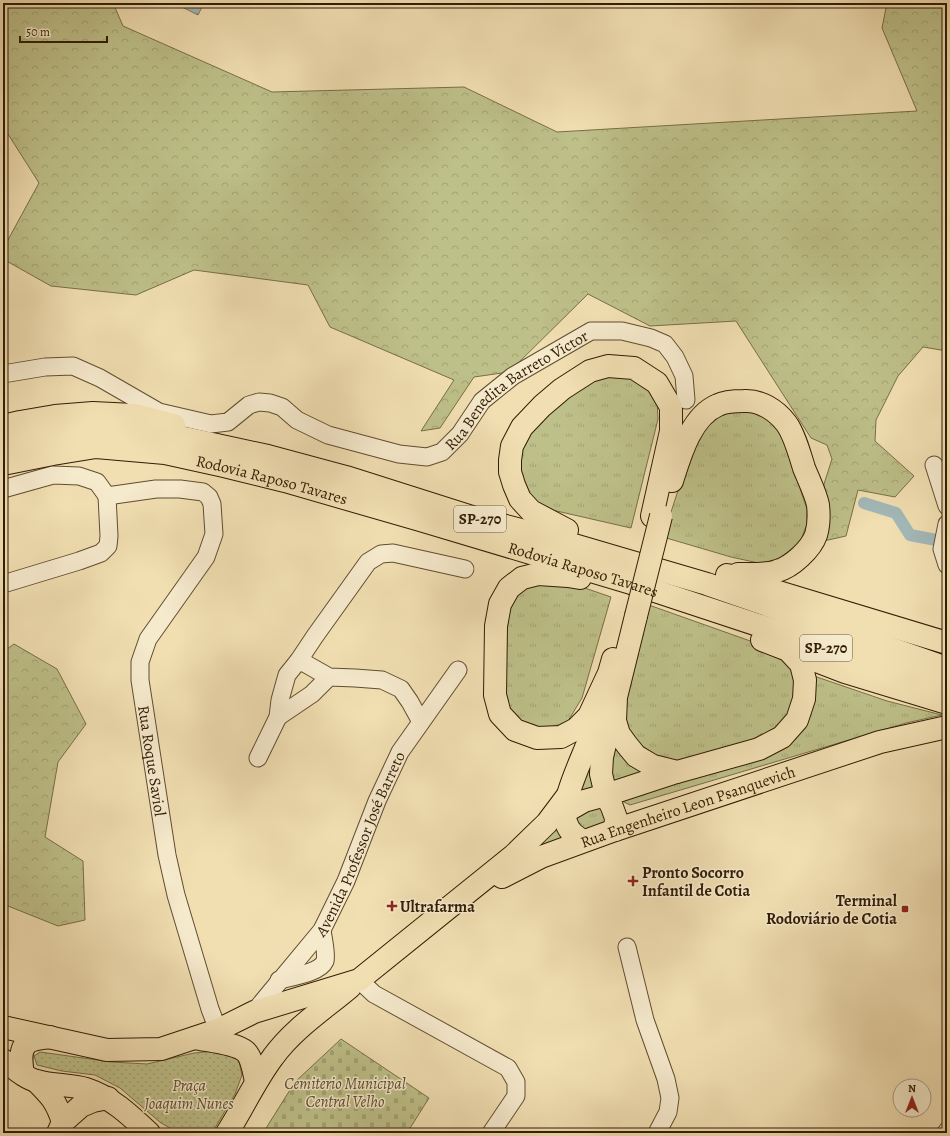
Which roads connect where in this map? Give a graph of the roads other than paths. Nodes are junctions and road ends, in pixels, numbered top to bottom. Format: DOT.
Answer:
graph roads {
  1 [pos="3,374"];
  2 [pos="686,400"];
  3 [pos="9,420"];
  4 [pos="3,447"];
  5 [pos="268,456"];
  6 [pos="3,464"];
  7 [pos="934,465"];
  8 [pos="346,477"];
  9 [pos="3,489"];
  10 [pos="107,496"];
  11 [pos="947,506"];
  12 [pos="657,516"];
  13 [pos="946,526"];
  14 [pos="567,530"];
  15 [pos="945,557"];
  16 [pos="465,569"];
  17 [pos="723,574"];
  18 [pos="631,583"];
  19 [pos="3,584"];
  20 [pos="775,592"];
  21 [pos="706,607"];
  22 [pos="631,615"];
  23 [pos="947,644"];
  24 [pos="788,650"];
  25 [pos="947,657"];
  26 [pos="299,660"];
  27 [pos="947,668"];
  28 [pos="458,670"];
  29 [pos="609,673"];
  30 [pos="329,677"];
  31 [pos="947,686"];
  32 [pos="616,697"];
  33 [pos="947,703"];
  34 [pos="278,717"];
  35 [pos="422,722"];
  36 [pos="947,726"];
  37 [pos="258,758"];
  38 [pos="677,772"];
  39 [pos="606,795"];
  40 [pos="566,803"];
  41 [pos="615,830"];
  42 [pos="584,841"];
  43 [pos="440,916"];
  44 [pos="322,930"];
  45 [pos="627,947"];
  46 [pos="280,980"];
  47 [pos="359,980"];
  48 [pos="254,1012"];
  49 [pos="3,1026"];
  50 [pos="218,1030"];
  51 [pos="50,1038"];
  52 [pos="195,1038"];
  53 [pos="3,1060"];
  54 [pos="29,1078"];
  55 [pos="256,1081"];
  56 [pos="108,1098"];
  57 [pos="61,1127"];
  58 [pos="149,1133"];
  59 [pos="227,1133"];
  60 [pos="491,1133"];
  61 [pos="657,1133"];
  1 -- 2 [label="street, Rua Benedita Barreto Victor"];
  3 -- 5 [label="main road"];
  4 -- 5 [label="main road, Rodovia Raposo Tavares / SP-270"];
  5 -- 8 [label="main road, Rodovia Raposo Tavares / SP-270"];
  6 -- 18 [label="main road, Rodovia Raposo Tavares / SP-270"];
  7 -- 11 [label="street"];
  8 -- 14 [label="main road"];
  8 -- 27 [label="main road, Rodovia Raposo Tavares / SP-270"];
  9 -- 10 [label="street"];
  10 -- 19 [label="street"];
  10 -- 50 [label="street, Rua Roque Saviol"];
  12 -- 14 [label="main road"];
  12 -- 17 [label="main road"];
  12 -- 22 [label="main road, bridge"];
  13 -- 15 [label="street"];
  14 -- 17 [label="main road, Rodovia Raposo Tavares"];
  16 -- 26 [label="street"];
  17 -- 20 [label="main road, Rodovia Raposo Tavares"];
  18 -- 21 [label="main road, Rodovia Raposo Tavares / SP-270"];
  18 -- 29 [label="main road"];
  20 -- 23 [label="main road"];
  20 -- 25 [label="main road"];
  21 -- 24 [label="main road"];
  21 -- 31 [label="main road, Rodovia Raposo Tavares / SP-270"];
  22 -- 29 [label="main road"];
  22 -- 32 [label="main road"];
  24 -- 33 [label="main road"];
  24 -- 38 [label="main road"];
  26 -- 30 [label="street"];
  26 -- 34 [label="street"];
  28 -- 35 [label="street, Avenida Professor José Barreto"];
  29 -- 40 [label="main road"];
  30 -- 34 [label="street"];
  30 -- 35 [label="street"];
  32 -- 38 [label="main road"];
  32 -- 39 [label="main road"];
  34 -- 37 [label="street"];
  35 -- 44 [label="street, Avenida Professor José Barreto"];
  36 -- 41 [label="main road, Rua Engenheiro Leon Psanquevich"];
  38 -- 39 [label="main road"];
  39 -- 40 [label="main road"];
  39 -- 41 [label="main road"];
  40 -- 42 [label="main road"];
  40 -- 43 [label="main road, Rua Engenheiro Leon Psanquevich"];
  41 -- 42 [label="main road, Rua Engenheiro Leon Psanquevich"];
  42 -- 43 [label="main road, Rua Engenheiro Leon Psanquevich"];
  43 -- 47 [label="main road, Rua Engenheiro Leon Psanquevich"];
  44 -- 46 [label="street, Avenida Professor José Barreto"];
  44 -- 46 [label="street"];
  45 -- 61 [label="street"];
  46 -- 48 [label="street, Avenida Professor José Barreto"];
  47 -- 48 [label="main road, Rua Engenheiro Leon Psanquevich"];
  47 -- 55 [label="main road"];
  47 -- 60 [label="street"];
  48 -- 50 [label="main road, Rua Engenheiro Leon Psanquevich"];
  49 -- 51 [label="main road, Rua Engenheiro Leon Psanquevich"];
  50 -- 52 [label="main road, Rua Engenheiro Leon Psanquevich"];
  51 -- 52 [label="main road, Rua Engenheiro Leon Psanquevich"];
  51 -- 54 [label="main road"];
  52 -- 55 [label="main road"];
  53 -- 54 [label="main road"];
  54 -- 56 [label="main road"];
  54 -- 57 [label="main road"];
  55 -- 59 [label="main road"];
  56 -- 57 [label="main road"];
  56 -- 58 [label="main road"];
}
